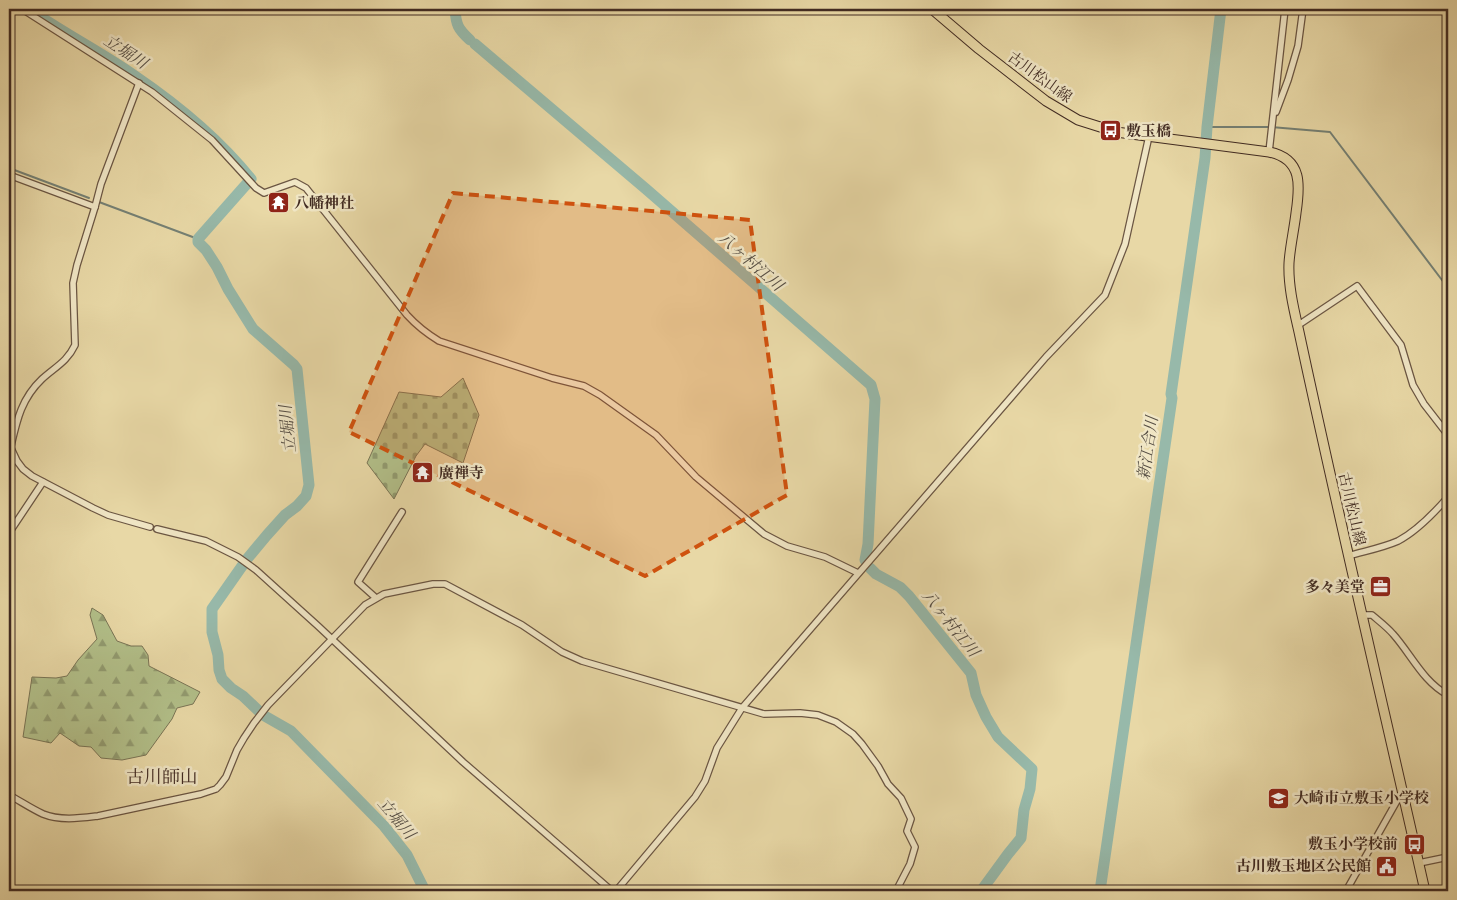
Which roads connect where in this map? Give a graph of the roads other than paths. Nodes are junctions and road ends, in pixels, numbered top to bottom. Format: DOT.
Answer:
graph roads {
  1 [pos="22,9"];
  2 [pos="932,9"];
  3 [pos="1285,9"];
  4 [pos="1303,9"];
  5 [pos="139,83"];
  6 [pos="1273,121"];
  7 [pos="1149,136"];
  8 [pos="1266,151"];
  9 [pos="9,175"];
  10 [pos="96,208"];
  11 [pos="1297,326"];
  12 [pos="1448,435"];
  13 [pos="10,445"];
  14 [pos="43,482"];
  15 [pos="1448,498"];
  16 [pos="402,512"];
  17 [pos="150,527"];
  18 [pos="157,529"];
  19 [pos="9,533"];
  20 [pos="1348,556"];
  21 [pos="858,573"];
  22 [pos="376,598"];
  23 [pos="1362,615"];
  24 [pos="333,640"];
  25 [pos="1448,695"];
  26 [pos="742,708"];
  27 [pos="1403,794"];
  28 [pos="9,795"];
  29 [pos="1448,857"];
  30 [pos="1419,863"];
  31 [pos="612,891"];
  32 [pos="616,891"];
  33 [pos="896,891"];
  34 [pos="1346,891"];
  35 [pos="1425,891"];
  1 -- 5 [label="street"];
  2 -- 7 [label="main road, 古川松山線"];
  3 -- 6 [label="street"];
  4 -- 6 [label="street"];
  5 -- 10 [label="street"];
  5 -- 21 [label="street"];
  6 -- 8 [label="street"];
  7 -- 8 [label="main road"];
  7 -- 21 [label="street"];
  8 -- 11 [label="main road, 古川松山線"];
  9 -- 10 [label="street"];
  10 -- 13 [label="street"];
  11 -- 12 [label="street"];
  11 -- 20 [label="main road, 古川松山線"];
  13 -- 14 [label="street"];
  14 -- 17 [label="street"];
  14 -- 19 [label="street"];
  15 -- 20 [label="street"];
  16 -- 22 [label="street"];
  18 -- 24 [label="street"];
  20 -- 23 [label="main road, 古川松山線"];
  21 -- 26 [label="street"];
  22 -- 24 [label="street"];
  22 -- 26 [label="street"];
  23 -- 25 [label="street"];
  23 -- 27 [label="main road, 古川松山線"];
  24 -- 28 [label="street"];
  24 -- 31 [label="street"];
  26 -- 32 [label="street"];
  26 -- 33 [label="street"];
  27 -- 30 [label="main road, 古川松山線"];
  27 -- 34 [label="street"];
  29 -- 30 [label="street"];
  30 -- 35 [label="main road, 古川松山線"];
}
